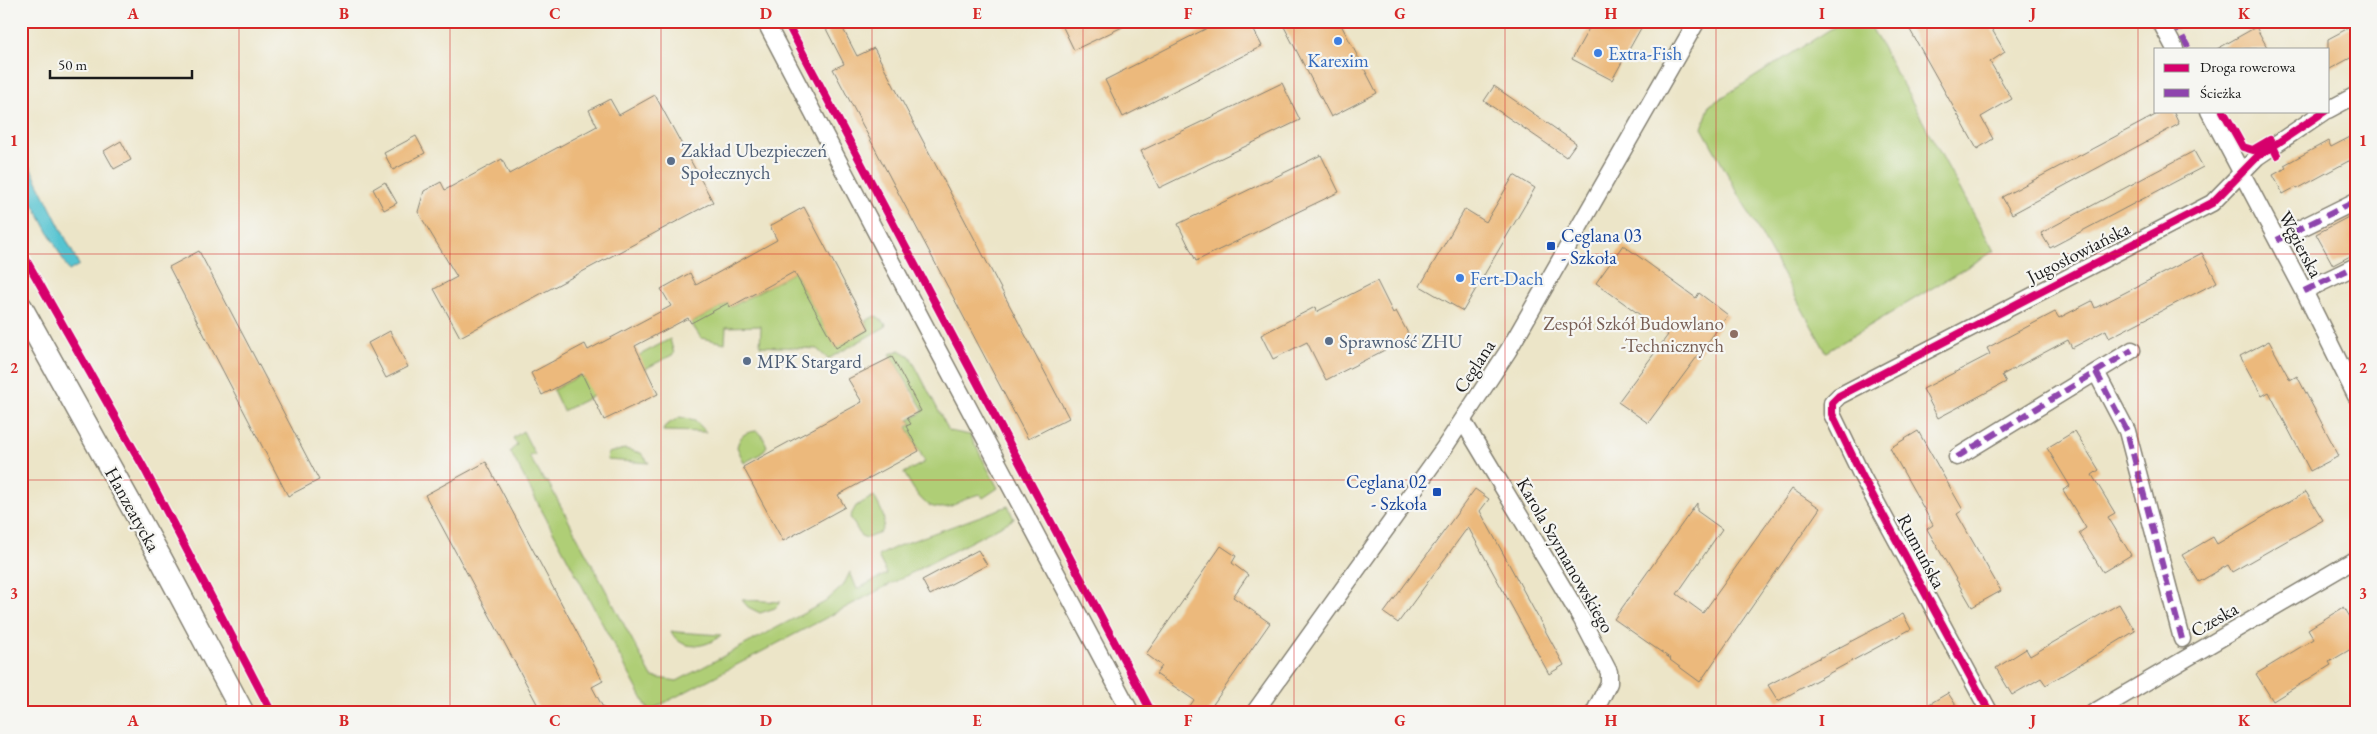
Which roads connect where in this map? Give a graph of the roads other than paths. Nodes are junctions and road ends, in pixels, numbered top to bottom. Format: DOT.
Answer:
graph roads {
  1 [pos="765,21"];
  2 [pos="1697,21"];
  3 [pos="2160,21"];
  4 [pos="2174,48"];
  5 [pos="2356,95"];
  6 [pos="2330,108"];
  7 [pos="2210,112"];
  8 [pos="2324,112"];
  9 [pos="2241,172"];
  10 [pos="2356,201"];
  11 [pos="2277,240"];
  12 [pos="2356,266"];
  13 [pos="2304,292"];
  14 [pos="21,307"];
  15 [pos="2132,350"];
  16 [pos="2096,372"];
  17 [pos="2356,396"];
  18 [pos="1832,403"];
  19 [pos="1463,421"];
  20 [pos="1957,457"];
  21 [pos="2356,559"];
  22 [pos="2182,639"];
  23 [pos="243,713"];
  24 [pos="1131,713"];
  25 [pos="1254,713"];
  26 [pos="1594,713"];
  27 [pos="1990,713"];
  28 [pos="2093,713"];
  1 -- 24 [label="street"];
  2 -- 19 [label="street, Ceglana"];
  3 -- 4 [label="street"];
  5 -- 6 [label="street, Jugosłowiańska"];
  7 -- 9 [label="street, Węgierska"];
  8 -- 9 [label="street, Jugosłowiańska"];
  9 -- 11 [label="street, Węgierska"];
  9 -- 18 [label="street, Jugosłowiańska"];
  10 -- 11 [label="street"];
  11 -- 13 [label="street, Węgierska"];
  12 -- 13 [label="street"];
  13 -- 17 [label="street, Węgierska"];
  14 -- 23 [label="street, Hanzeatycka"];
  15 -- 16 [label="street"];
  16 -- 20 [label="street"];
  16 -- 22 [label="street"];
  18 -- 27 [label="street, Rumuńska"];
  19 -- 25 [label="street, Ceglana"];
  19 -- 26 [label="street, Karola Szymanowskiego"];
  21 -- 28 [label="street, Czeska"];
}
